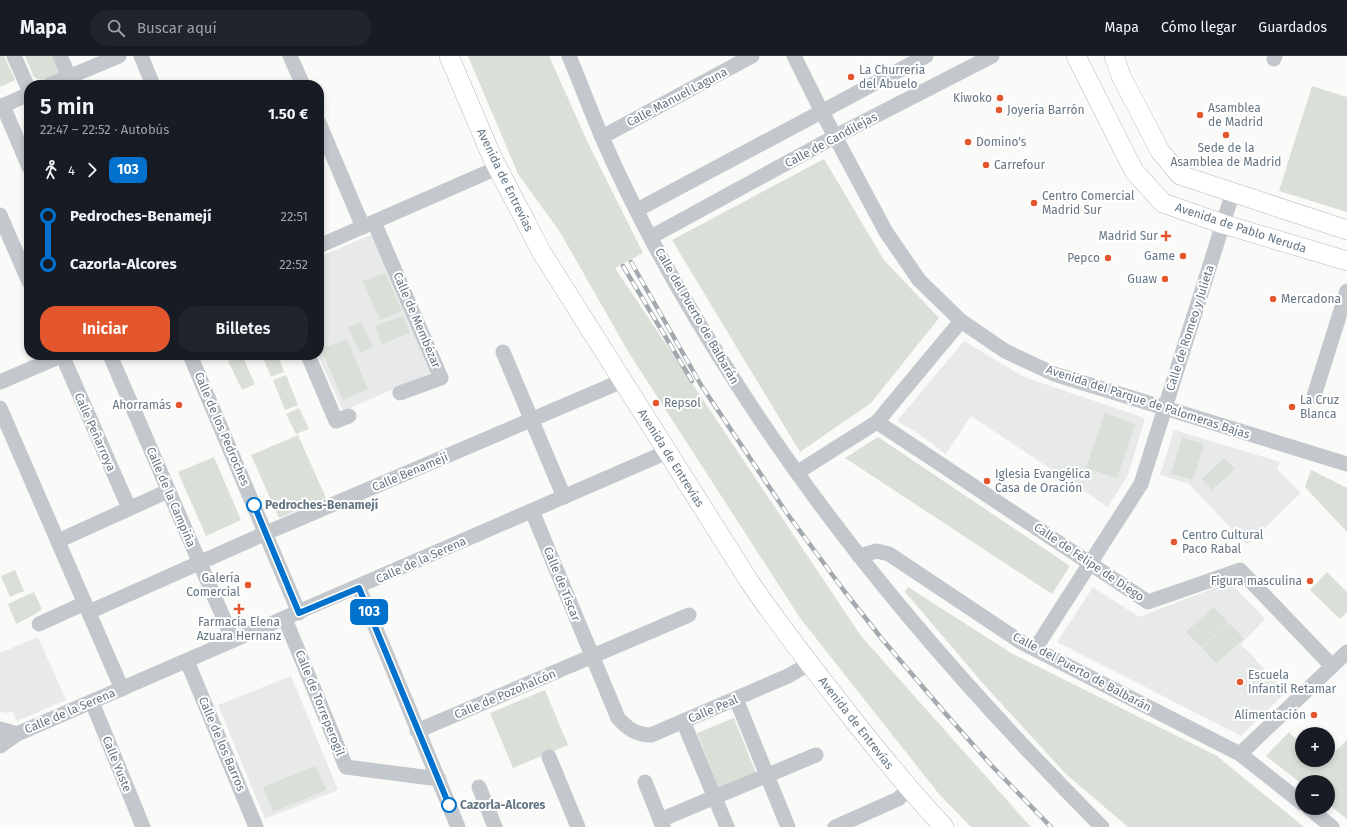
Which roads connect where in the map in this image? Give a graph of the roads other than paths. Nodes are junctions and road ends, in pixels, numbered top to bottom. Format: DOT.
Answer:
graph roads {
  1 [pos="14,56"];
  2 [pos="60,56"];
  3 [pos="119,56"];
  4 [pos="141,56"];
  5 [pos="290,56"];
  6 [pos="449,56"];
  7 [pos="752,56"];
  8 [pos="794,56"];
  9 [pos="926,56"];
  10 [pos="992,56"];
  11 [pos="1076,56"];
  12 [pos="1114,56"];
  13 [pos="572,57"];
  14 [pos="25,80"];
  15 [pos="71,80"];
  16 [pos="73,80"];
  17 [pos="151,80"];
  18 [pos="301,80"];
  19 [pos="24,96"];
  20 [pos="2,107"];
  21 [pos="822,112"];
  22 [pos="324,133"];
  23 [pos="836,136"];
  24 [pos="602,137"];
  25 [pos="24,155"];
  26 [pos="497,168"];
  27 [pos="1233,192"];
  28 [pos="656,201"];
  29 [pos="638,210"];
  30 [pos="0,215"];
  31 [pos="369,224"];
  32 [pos="1223,224"];
  33 [pos="672,226"];
  34 [pos="1347,230"];
  35 [pos="651,237"];
  36 [pos="324,244"];
  37 [pos="1347,261"];
  38 [pos="24,270"];
  39 [pos="1347,291"];
  40 [pos="961,321"];
  41 [pos="503,352"];
  42 [pos="51,360"];
  43 [pos="64,360"];
  44 [pos="112,360"];
  45 [pos="192,360"];
  46 [pos="310,360"];
  47 [pos="622,381"];
  48 [pos="0,382"];
  49 [pos="400,393"];
  50 [pos="1314,396"];
  51 [pos="0,408"];
  52 [pos="1164,409"];
  53 [pos="349,416"];
  54 [pos="533,420"];
  55 [pos="877,422"];
  56 [pos="667,452"];
  57 [pos="1325,458"];
  58 [pos="1347,464"];
  59 [pos="1347,470"];
  60 [pos="798,472"];
  61 [pos="168,490"];
  62 [pos="564,497"];
  63 [pos="129,508"];
  64 [pos="532,511"];
  65 [pos="266,533"];
  66 [pos="58,541"];
  67 [pos="859,556"];
  68 [pos="1090,562"];
  69 [pos="199,563"];
  70 [pos="359,588"];
  71 [pos="87,607"];
  72 [pos="299,613"];
  73 [pos="689,615"];
  74 [pos="285,619"];
  75 [pos="38,624"];
  76 [pos="233,640"];
  77 [pos="1035,649"];
  78 [pos="1347,652"];
  79 [pos="592,657"];
  80 [pos="187,661"];
  81 [pos="809,664"];
  82 [pos="1332,666"];
  83 [pos="122,689"];
  84 [pos="736,698"];
  85 [pos="92,702"];
  86 [pos="618,718"];
  87 [pos="683,721"];
  88 [pos="0,729"];
  89 [pos="417,731"];
  90 [pos="17,734"];
  91 [pos="0,746"];
  92 [pos="1240,754"];
  93 [pos="816,755"];
  94 [pos="549,757"];
  95 [pos="767,775"];
  96 [pos="439,779"];
  97 [pos="645,782"];
  98 [pos="478,787"];
  99 [pos="909,789"];
  100 [pos="715,797"];
  101 [pos="1295,797"];
  102 [pos="1317,815"];
  103 [pos="662,824"];
  104 [pos="143,827"];
  105 [pos="256,827"];
  106 [pos="458,827"];
  107 [pos="495,827"];
  108 [pos="578,827"];
  109 [pos="727,827"];
  110 [pos="788,827"];
  111 [pos="835,827"];
  112 [pos="944,827"];
  113 [pos="1102,827"];
  114 [pos="1332,827"];
  1 -- 14 [label="street"];
  2 -- 15 [label="street"];
  3 -- 16 [label="street"];
  4 -- 17 [label="street"];
  5 -- 18 [label="street"];
  6 -- 26 [label="main road, Avenida de Entrevías"];
  7 -- 24 [label="street, Calle Manuel Laguna"];
  8 -- 21 [label="street, Avenida del Parque de Palomeras Bajas"];
  9 -- 21 [label="street"];
  10 -- 23 [label="street, Calle de Candilejas"];
  11 -- 32 [label="main road, Avenida de Pablo Neruda"];
  12 -- 27 [label="main road"];
  13 -- 24 [label="street, Calle del Puerto de Balbarán"];
  19 -- 20 [label="street"];
  20 -- 25 [label="street"];
  21 -- 23 [label="street, Avenida del Parque de Palomeras Bajas"];
  21 -- 28 [label="street"];
  22 -- 31 [label="street"];
  23 -- 33 [label="street, Calle de Candilejas"];
  23 -- 40 [label="street, Avenida del Parque de Palomeras Bajas"];
  24 -- 29 [label="street, Calle del Puerto de Balbarán"];
  26 -- 31 [label="street"];
  26 -- 47 [label="main road, Avenida de Entrevías"];
  27 -- 32 [label="street, Calle de Romeo y Julieta"];
  27 -- 34 [label="main road"];
  28 -- 29 [label="street"];
  28 -- 33 [label="street"];
  29 -- 35 [label="street, Calle del Puerto de Balbarán"];
  30 -- 38 [label="street"];
  31 -- 36 [label="street"];
  31 -- 49 [label="street, Calle de Membézar"];
  32 -- 37 [label="main road, Avenida de Pablo Neruda"];
  32 -- 52 [label="street, Calle de Romeo y Julieta"];
  33 -- 35 [label="street, Calle de Candilejas"];
  35 -- 60 [label="street, Calle del Puerto de Balbarán"];
  39 -- 50 [label="street"];
  40 -- 52 [label="street, Avenida del Parque de Palomeras Bajas"];
  40 -- 55 [label="street"];
  41 -- 54 [label="street"];
  42 -- 48 [label="street"];
  43 -- 63 [label="street, Calle Peñarroya"];
  44 -- 61 [label="street, Calle de la Campiña"];
  45 -- 65 [label="street, Calle de los Pedroches"];
  46 -- 53 [label="street"];
  47 -- 54 [label="street, Calle Benamejí"];
  47 -- 56 [label="main road, Avenida de Entrevías"];
  51 -- 66 [label="street"];
  52 -- 57 [label="street, Avenida del Parque de Palomeras Bajas"];
  52 -- 68 [label="street, Calle de Romeo y Julieta"];
  54 -- 62 [label="street"];
  54 -- 65 [label="street, Calle Benamejí"];
  55 -- 60 [label="street"];
  55 -- 68 [label="street, Calle de Felipe de Diego"];
  56 -- 62 [label="street, Calle de la Serena"];
  56 -- 81 [label="main road, Avenida de Entrevías"];
  57 -- 58 [label="street, Avenida del Parque de Palomeras Bajas"];
  57 -- 59 [label="street, Avenida del Parque de Palomeras Bajas"];
  60 -- 67 [label="street, Calle del Puerto de Balbarán"];
  61 -- 63 [label="street"];
  61 -- 69 [label="street, Calle de la Campiña"];
  62 -- 64 [label="street, Calle de la Serena"];
  63 -- 66 [label="street"];
  64 -- 70 [label="street, Calle de la Serena"];
  64 -- 79 [label="street, Calle de Tíscar"];
  65 -- 69 [label="street, Calle Benamejí"];
  65 -- 72 [label="street, Calle de los Pedroches"];
  66 -- 71 [label="street"];
  67 -- 77 [label="street, Calle del Puerto de Balbarán"];
  67 -- 113 [label="street, Calle del Puerto de Balbarán"];
  68 -- 77 [label="street, Calle de Romeo y Julieta"];
  68 -- 82 [label="street, Calle de Felipe de Diego"];
  69 -- 71 [label="street, Calle Benamejí"];
  69 -- 76 [label="street, Calle de la Campiña"];
  70 -- 72 [label="street, Calle de la Serena"];
  70 -- 89 [label="street"];
  71 -- 75 [label="street, Calle Benamejí"];
  71 -- 83 [label="street, Calle de la Serena"];
  72 -- 74 [label="street, Calle de la Serena"];
  73 -- 79 [label="street"];
  74 -- 76 [label="street, Calle de la Serena"];
  74 -- 96 [label="street, Calle de Torreperogil"];
  76 -- 80 [label="street, Calle de la Serena"];
  77 -- 92 [label="street, Calle del Puerto de Balbarán"];
  78 -- 82 [label="street"];
  79 -- 86 [label="street, Calle de Tíscar"];
  79 -- 89 [label="street, Calle de Pozohalcón"];
  80 -- 83 [label="street, Calle de la Serena"];
  80 -- 105 [label="street, Calle de los Barros"];
  81 -- 84 [label="street, Calle Peal"];
  81 -- 99 [label="main road, Avenida de Entrevías"];
  82 -- 92 [label="street"];
  83 -- 85 [label="street, Calle de la Serena"];
  84 -- 87 [label="street, Calle Peal"];
  84 -- 95 [label="street"];
  85 -- 90 [label="street, Calle de la Serena"];
  85 -- 104 [label="street, Calle Yuste"];
  86 -- 87 [label="street, Calle Peal"];
  87 -- 100 [label="street"];
  88 -- 90 [label="street, Calle de la Serena"];
  89 -- 96 [label="street"];
  90 -- 91 [label="street, Calle de la Serena"];
  92 -- 101 [label="street, Calle del Puerto de Balbarán"];
  93 -- 95 [label="street"];
  94 -- 108 [label="street"];
  95 -- 100 [label="street"];
  95 -- 110 [label="street"];
  96 -- 106 [label="street"];
  97 -- 103 [label="street"];
  98 -- 107 [label="street"];
  99 -- 111 [label="street"];
  99 -- 112 [label="main road, Avenida de Entrevías"];
  100 -- 103 [label="street"];
  100 -- 109 [label="street"];
  102 -- 114 [label="street"];
}
